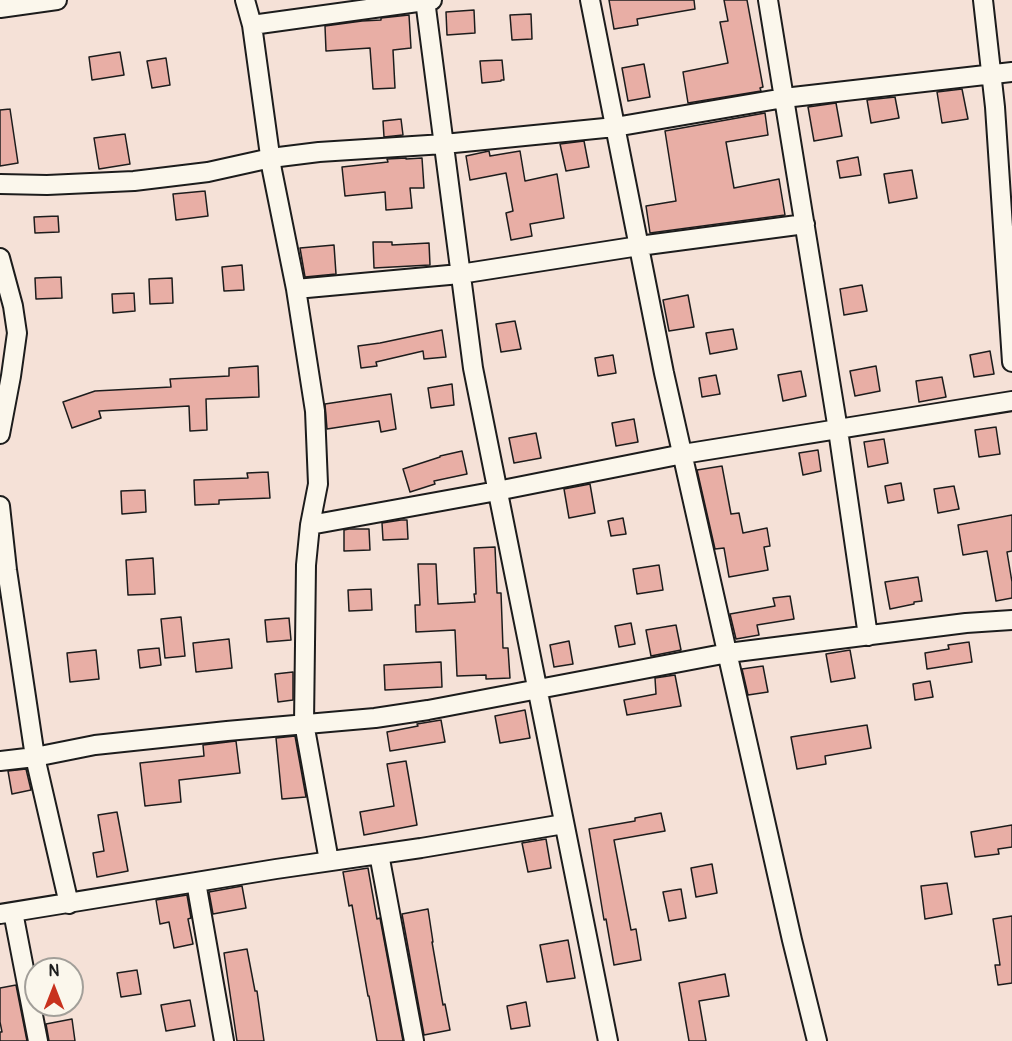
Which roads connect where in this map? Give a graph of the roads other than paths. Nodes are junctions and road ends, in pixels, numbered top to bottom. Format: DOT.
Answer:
graph roads {
  1 [pos="57,0"];
  2 [pos="245,0"];
  3 [pos="425,0"];
  4 [pos="432,0"];
  5 [pos="590,0"];
  6 [pos="768,0"];
  7 [pos="983,0"];
  8 [pos="0,8"];
  9 [pos="252,25"];
  10 [pos="1012,72"];
  11 [pos="991,74"];
  12 [pos="784,98"];
  13 [pos="615,127"];
  14 [pos="444,144"];
  15 [pos="271,158"];
  16 [pos="0,184"];
  17 [pos="805,225"];
  18 [pos="639,246"];
  19 [pos="0,258"];
  20 [pos="460,274"];
  21 [pos="296,289"];
  22 [pos="1012,362"];
  23 [pos="1012,401"];
  24 [pos="838,430"];
  25 [pos="0,434"];
  26 [pos="683,454"];
  27 [pos="497,491"];
  28 [pos="0,506"];
  29 [pos="310,525"];
  30 [pos="1012,620"];
  31 [pos="868,636"];
  32 [pos="728,653"];
  33 [pos="537,689"];
  34 [pos="304,723"];
  35 [pos="35,757"];
  36 [pos="0,761"];
  37 [pos="564,824"];
  38 [pos="379,854"];
  39 [pos="329,861"];
  40 [pos="196,882"];
  41 [pos="69,904"];
  42 [pos="6,913"];
  43 [pos="38,1041"];
  44 [pos="224,1041"];
  45 [pos="414,1041"];
  46 [pos="608,1041"];
  47 [pos="817,1041"];
  1 -- 8 [label="street"];
  2 -- 9 [label="street"];
  3 -- 4 [label="street"];
  3 -- 9 [label="street"];
  3 -- 14 [label="street"];
  5 -- 13 [label="street"];
  6 -- 12 [label="street"];
  7 -- 11 [label="street"];
  9 -- 15 [label="street"];
  10 -- 11 [label="street"];
  11 -- 12 [label="street"];
  11 -- 22 [label="street"];
  12 -- 13 [label="street"];
  12 -- 17 [label="street"];
  13 -- 14 [label="street"];
  13 -- 18 [label="street"];
  14 -- 15 [label="street"];
  14 -- 20 [label="street"];
  15 -- 16 [label="street"];
  15 -- 21 [label="street"];
  17 -- 18 [label="street"];
  17 -- 24 [label="street"];
  18 -- 20 [label="street"];
  18 -- 26 [label="street"];
  19 -- 25 [label="street"];
  20 -- 21 [label="street"];
  20 -- 27 [label="street"];
  21 -- 29 [label="street"];
  23 -- 24 [label="street"];
  24 -- 26 [label="street"];
  24 -- 31 [label="street"];
  26 -- 27 [label="street"];
  26 -- 32 [label="street"];
  27 -- 29 [label="street"];
  27 -- 33 [label="street"];
  28 -- 35 [label="street"];
  29 -- 34 [label="street"];
  30 -- 31 [label="street"];
  31 -- 32 [label="street"];
  32 -- 33 [label="street"];
  32 -- 47 [label="street"];
  33 -- 34 [label="street"];
  33 -- 37 [label="street"];
  34 -- 35 [label="street"];
  34 -- 39 [label="street"];
  35 -- 36 [label="street"];
  35 -- 41 [label="street"];
  37 -- 38 [label="street"];
  37 -- 46 [label="street"];
  38 -- 39 [label="street"];
  38 -- 45 [label="street"];
  39 -- 40 [label="street"];
  40 -- 41 [label="street"];
  40 -- 44 [label="street"];
  41 -- 42 [label="street"];
  42 -- 43 [label="street"];
}
